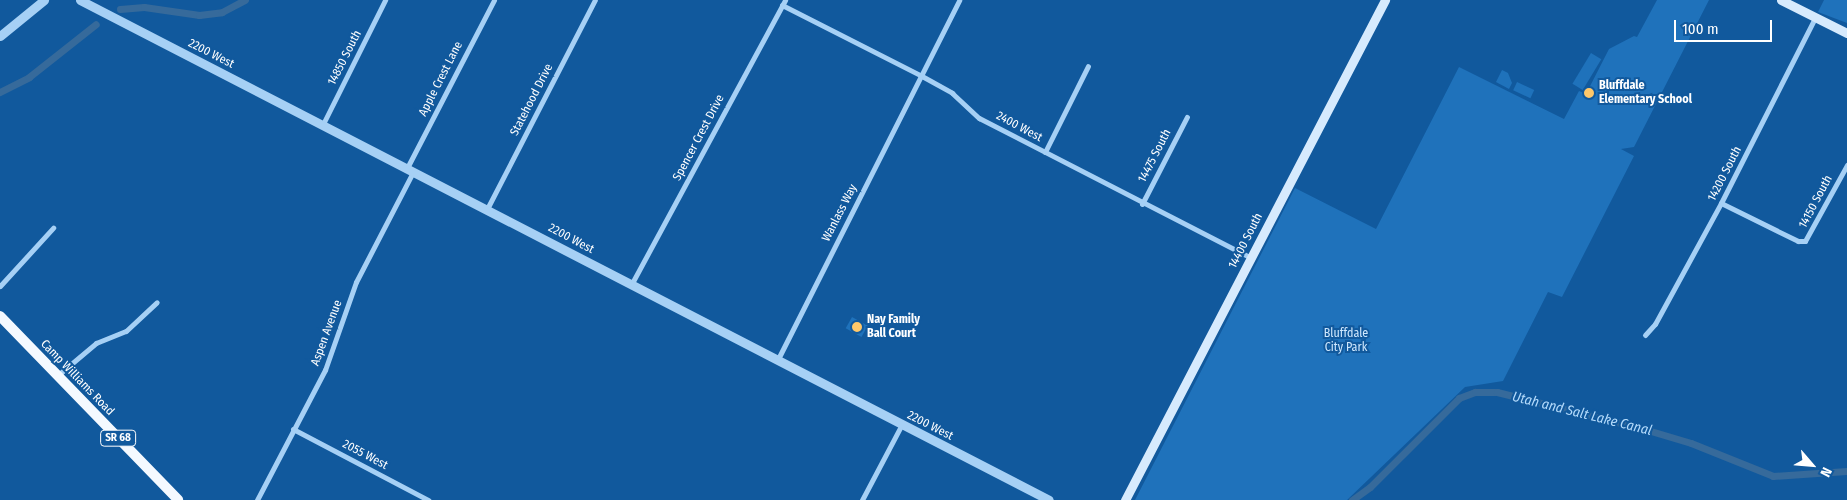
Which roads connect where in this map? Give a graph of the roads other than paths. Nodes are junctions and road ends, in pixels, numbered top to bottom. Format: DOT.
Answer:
graph roads {
  1 [pos="44,0"];
  2 [pos="80,0"];
  3 [pos="385,0"];
  4 [pos="494,0"];
  5 [pos="595,0"];
  6 [pos="959,0"];
  7 [pos="1385,0"];
  8 [pos="1781,0"];
  9 [pos="784,2"];
  10 [pos="1815,18"];
  11 [pos="1847,33"];
  12 [pos="0,36"];
  13 [pos="1088,66"];
  14 [pos="920,75"];
  15 [pos="1187,117"];
  16 [pos="322,126"];
  17 [pos="1045,152"];
  18 [pos="1847,165"];
  19 [pos="410,170"];
  20 [pos="1722,203"];
  21 [pos="1142,204"];
  22 [pos="487,209"];
  23 [pos="53,228"];
  24 [pos="1252,258"];
  25 [pos="631,285"];
  26 [pos="0,286"];
  27 [pos="157,302"];
  28 [pos="0,316"];
  29 [pos="1645,335"];
  30 [pos="778,359"];
  31 [pos="58,375"];
  32 [pos="902,426"];
  33 [pos="294,428"];
  34 [pos="1129,498"];
  35 [pos="178,500"];
  36 [pos="257,500"];
  37 [pos="428,500"];
  38 [pos="862,500"];
  39 [pos="1050,500"];
  1 -- 12 [label="street"];
  2 -- 16 [label="street, 2200 West"];
  3 -- 16 [label="street, 14850 South"];
  4 -- 19 [label="street, Apple Crest Lane"];
  5 -- 22 [label="street, Statehood Drive"];
  6 -- 14 [label="street, Wanlass Way"];
  7 -- 24 [label="main road, 14400 South"];
  8 -- 10 [label="main road"];
  9 -- 14 [label="street, 2400 West"];
  9 -- 25 [label="street, Spencer Crest Drive"];
  10 -- 11 [label="main road"];
  10 -- 20 [label="street, 14200 South"];
  13 -- 17 [label="street"];
  14 -- 17 [label="street, 2400 West"];
  14 -- 30 [label="street, Wanlass Way"];
  15 -- 21 [label="street, 14475 South"];
  16 -- 19 [label="street, 2200 West"];
  17 -- 21 [label="street, 2400 West"];
  18 -- 20 [label="street, 14150 South"];
  19 -- 22 [label="street, 2200 West"];
  19 -- 33 [label="street, Aspen Avenue"];
  20 -- 29 [label="street, 14200 South"];
  21 -- 24 [label="street, 2400 West"];
  22 -- 25 [label="street, 2200 West"];
  23 -- 26 [label="street"];
  24 -- 34 [label="main road, 14400 South"];
  25 -- 30 [label="street, 2200 West"];
  27 -- 31 [label="street"];
  28 -- 31 [label="main road, Camp Williams Road / SR 68"];
  30 -- 32 [label="street, 2200 West"];
  31 -- 35 [label="main road, Camp Williams Road / SR 68"];
  32 -- 38 [label="street"];
  32 -- 39 [label="street, 2200 West"];
  33 -- 36 [label="street, Aspen Avenue"];
  33 -- 37 [label="street, 2055 West"];
}
